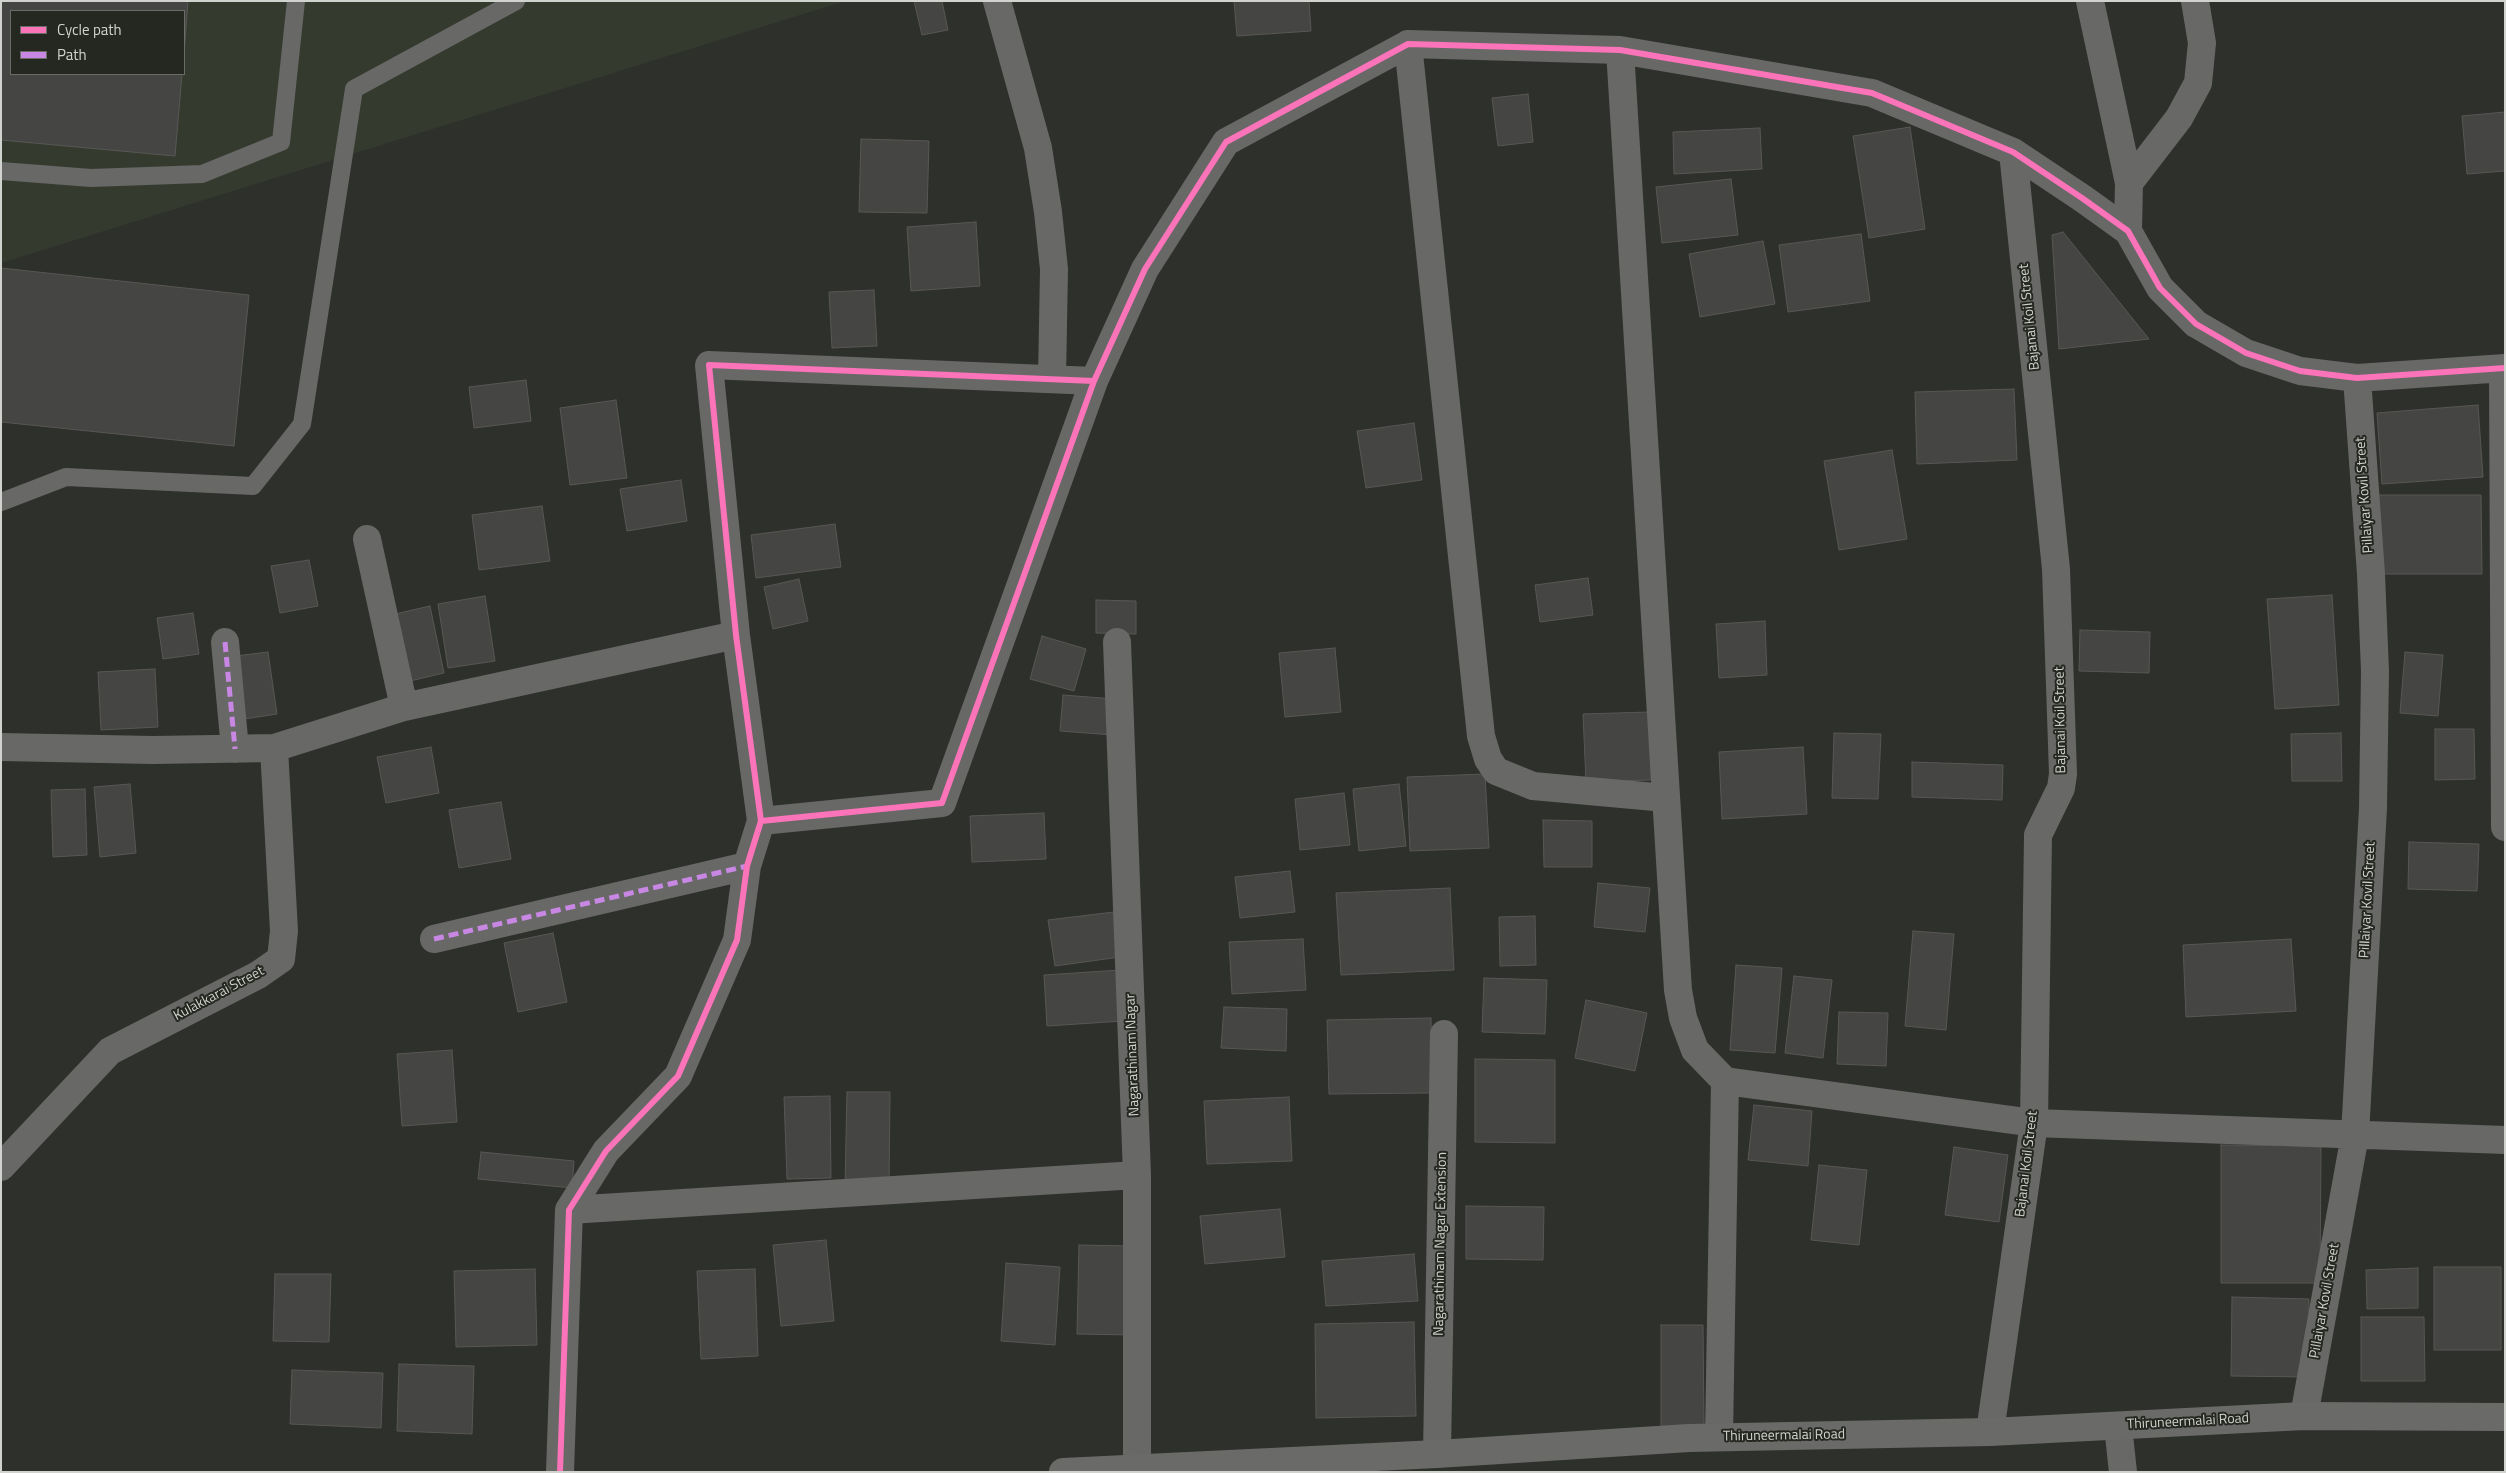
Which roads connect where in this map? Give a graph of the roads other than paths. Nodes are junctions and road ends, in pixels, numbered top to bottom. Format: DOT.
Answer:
graph roads {
  1 [pos="296,1"];
  2 [pos="516,1"];
  3 [pos="997,1"];
  4 [pos="2090,1"];
  5 [pos="2195,1"];
  6 [pos="1408,44"];
  7 [pos="1620,50"];
  8 [pos="2013,152"];
  9 [pos="1,171"];
  10 [pos="2130,183"];
  11 [pos="2128,231"];
  12 [pos="2504,368"];
  13 [pos="2356,378"];
  14 [pos="1052,379"];
  15 [pos="1094,381"];
  16 [pos="1,502"];
  17 [pos="368,539"];
  18 [pos="2504,581"];
  19 [pos="736,635"];
  20 [pos="225,642"];
  21 [pos="1116,642"];
  22 [pos="404,707"];
  23 [pos="1,747"];
  24 [pos="274,748"];
  25 [pos="235,749"];
  26 [pos="1666,798"];
  27 [pos="761,821"];
  28 [pos="2504,827"];
  29 [pos="747,866"];
  30 [pos="434,939"];
  31 [pos="1444,1034"];
  32 [pos="1725,1081"];
  33 [pos="2034,1123"];
  34 [pos="2355,1135"];
  35 [pos="2505,1140"];
  36 [pos="1,1167"];
  37 [pos="1137,1176"];
  38 [pos="569,1210"];
  39 [pos="2304,1416"];
  40 [pos="2505,1417"];
  41 [pos="2118,1426"];
  42 [pos="1990,1432"];
  43 [pos="1719,1437"];
  44 [pos="1437,1454"];
  45 [pos="1137,1469"];
  46 [pos="560,1472"];
  47 [pos="1063,1472"];
  48 [pos="2122,1472"];
  1 -- 9 [label="lane"];
  2 -- 16 [label="lane"];
  3 -- 14 [label="street"];
  4 -- 10 [label="street"];
  5 -- 10 [label="street"];
  6 -- 7 [label="street"];
  6 -- 15 [label="street"];
  6 -- 26 [label="street"];
  7 -- 8 [label="street"];
  7 -- 26 [label="street"];
  8 -- 11 [label="street"];
  8 -- 33 [label="street, Bajanai Koil Street"];
  10 -- 11 [label="street"];
  11 -- 13 [label="street"];
  12 -- 13 [label="street"];
  12 -- 18 [label="street"];
  13 -- 34 [label="street, Pillaiyar Kovil Street"];
  14 -- 15 [label="street"];
  14 -- 19 [label="street"];
  15 -- 27 [label="street"];
  17 -- 22 [label="street"];
  18 -- 28 [label="street"];
  19 -- 22 [label="street"];
  19 -- 27 [label="street"];
  20 -- 25 [label="street"];
  21 -- 37 [label="street, Nagarathinam Nagar"];
  22 -- 24 [label="street"];
  23 -- 25 [label="street"];
  24 -- 25 [label="street"];
  24 -- 36 [label="street, Kulakkarai Street"];
  26 -- 32 [label="street"];
  27 -- 29 [label="street"];
  29 -- 30 [label="street"];
  29 -- 38 [label="street"];
  31 -- 44 [label="street, Nagarathinam Nagar Extension"];
  32 -- 33 [label="street"];
  32 -- 43 [label="street"];
  33 -- 34 [label="street"];
  33 -- 42 [label="street, Bajanai Koil Street"];
  34 -- 35 [label="street"];
  34 -- 39 [label="street, Pillaiyar Kovil Street"];
  37 -- 38 [label="street"];
  37 -- 45 [label="street, Nagarathinam Nagar"];
  38 -- 46 [label="street"];
  39 -- 40 [label="street, Thiruneermalai Road"];
  39 -- 41 [label="street, Thiruneermalai Road"];
  41 -- 42 [label="street, Thiruneermalai Road"];
  41 -- 48 [label="street"];
  42 -- 43 [label="street, Thiruneermalai Road"];
  43 -- 44 [label="street, Thiruneermalai Road"];
  44 -- 45 [label="street, Thiruneermalai Road"];
  45 -- 47 [label="street, Thiruneermalai Road"];
}
